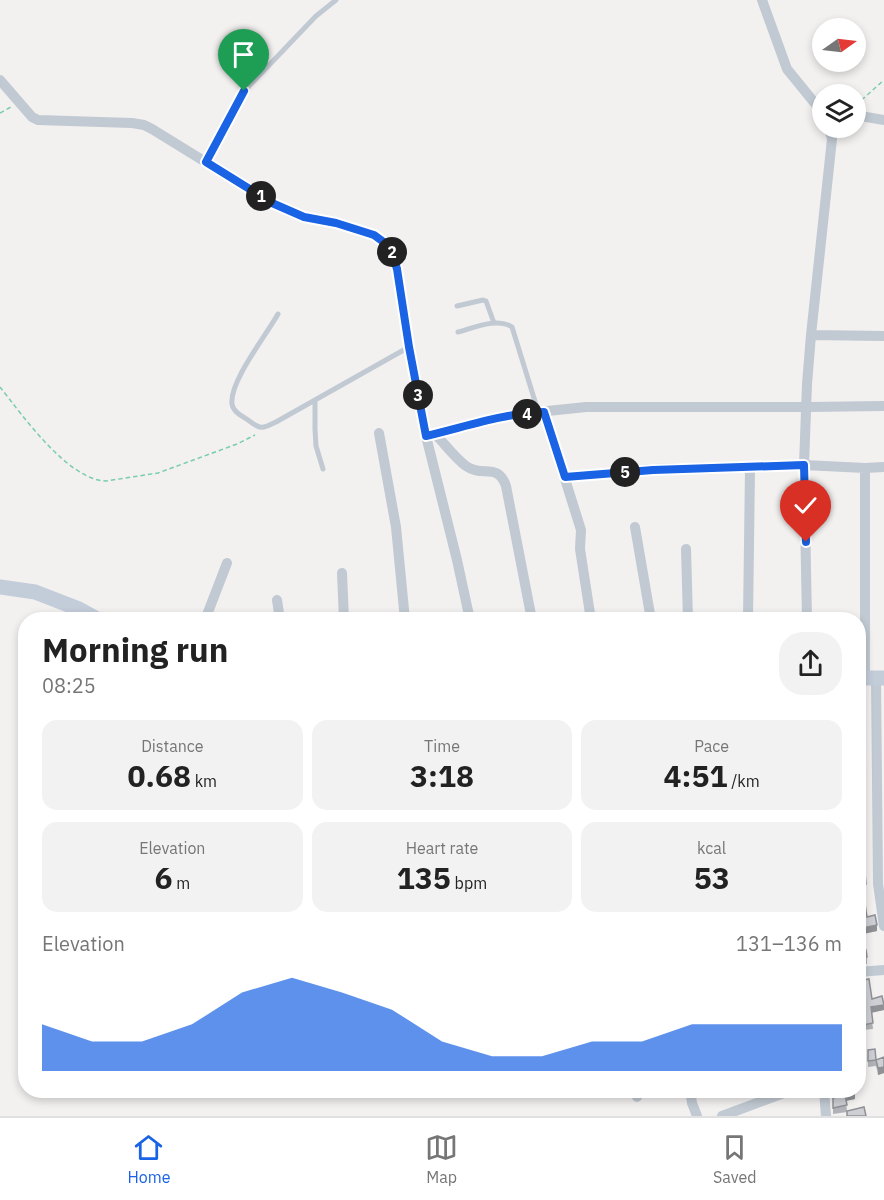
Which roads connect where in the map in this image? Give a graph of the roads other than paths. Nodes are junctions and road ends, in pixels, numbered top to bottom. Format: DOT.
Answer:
graph roads {
  1 [pos="336,0"];
  2 [pos="762,0"];
  3 [pos="0,80"];
  4 [pos="812,100"];
  5 [pos="866,117"];
  6 [pos="884,120"];
  7 [pos="832,138"];
  8 [pos="206,162"];
  9 [pos="457,306"];
  10 [pos="278,314"];
  11 [pos="494,323"];
  12 [pos="458,332"];
  13 [pos="810,335"];
  14 [pos="884,336"];
  15 [pos="409,347"];
  16 [pos="315,400"];
  17 [pos="884,406"];
  18 [pos="807,407"];
  19 [pos="541,412"];
  20 [pos="379,433"];
  21 [pos="431,435"];
  22 [pos="804,465"];
  23 [pos="884,467"];
  24 [pos="750,468"];
  25 [pos="865,468"];
  26 [pos="323,469"];
  27 [pos="565,477"];
  28 [pos="635,527"];
  29 [pos="686,549"];
  30 [pos="227,563"];
  31 [pos="342,573"];
  32 [pos="0,587"];
  33 [pos="277,600"];
  34 [pos="84,612"];
  35 [pos="208,612"];
  36 [pos="279,612"];
  37 [pos="344,612"];
  38 [pos="404,612"];
  39 [pos="468,612"];
  40 [pos="530,612"];
  41 [pos="590,612"];
  42 [pos="650,612"];
  43 [pos="688,612"];
  44 [pos="748,612"];
  45 [pos="807,612"];
  46 [pos="871,678"];
  47 [pos="884,926"];
  48 [pos="884,970"];
  49 [pos="866,971"];
  50 [pos="691,1098"];
  51 [pos="770,1098"];
  52 [pos="825,1098"];
  53 [pos="697,1116"];
  54 [pos="722,1116"];
  55 [pos="826,1116"];
  1 -- 8 [label="lane"];
  2 -- 4 [label="street"];
  3 -- 8 [label="street"];
  5 -- 6 [label="street"];
  7 -- 13 [label="street"];
  8 -- 15 [label="street"];
  9 -- 11 [label="lane"];
  10 -- 16 [label="lane"];
  11 -- 12 [label="lane"];
  11 -- 19 [label="lane"];
  13 -- 14 [label="street"];
  13 -- 18 [label="street"];
  15 -- 16 [label="lane"];
  15 -- 21 [label="street"];
  16 -- 26 [label="lane"];
  17 -- 18 [label="street"];
  18 -- 19 [label="street"];
  18 -- 22 [label="street"];
  19 -- 21 [label="street"];
  19 -- 27 [label="street"];
  20 -- 38 [label="street"];
  21 -- 39 [label="street"];
  21 -- 40 [label="street"];
  22 -- 24 [label="street"];
  22 -- 25 [label="street"];
  22 -- 45 [label="street"];
  23 -- 25 [label="street"];
  24 -- 27 [label="street"];
  24 -- 44 [label="street"];
  25 -- 46 [label="street"];
  27 -- 41 [label="street"];
  28 -- 42 [label="street"];
  29 -- 43 [label="street"];
  30 -- 35 [label="street"];
  31 -- 37 [label="street"];
  32 -- 34 [label="main road"];
  33 -- 36 [label="street"];
  46 -- 47 [label="street"];
  48 -- 49 [label="street"];
  50 -- 53 [label="street"];
  51 -- 54 [label="street"];
  52 -- 55 [label="street"];
}
